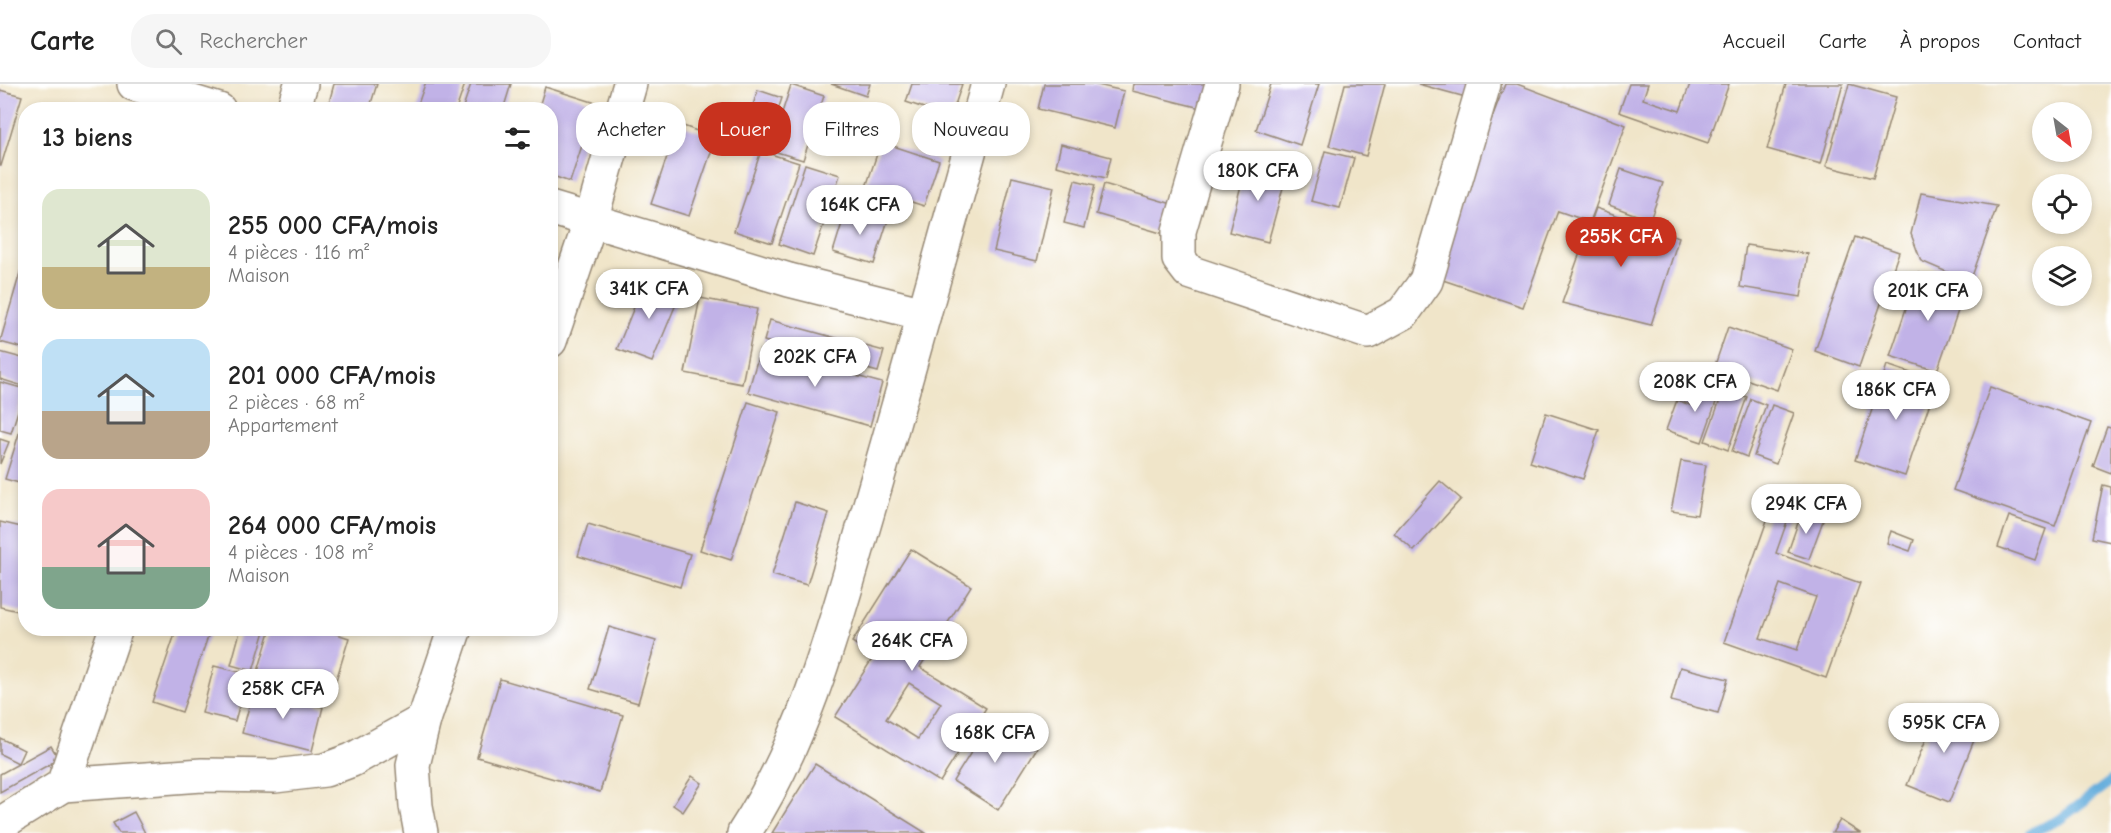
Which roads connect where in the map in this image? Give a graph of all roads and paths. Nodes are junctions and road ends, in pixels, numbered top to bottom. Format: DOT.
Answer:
graph roads {
  1 [pos="134,84"];
  2 [pos="301,84"];
  3 [pos="630,84"];
  4 [pos="988,84"];
  5 [pos="1222,84"];
  6 [pos="1484,84"];
  7 [pos="193,102"];
  8 [pos="295,102"];
  9 [pos="558,210"];
  10 [pos="591,220"];
  11 [pos="924,314"];
  12 [pos="558,317"];
  13 [pos="113,636"];
  14 [pos="451,636"];
  15 [pos="424,720"];
  16 [pos="63,785"];
  17 [pos="0,824"];
  18 [pos="422,833"];
  19 [pos="744,833"];
  1 -- 7 [label="street"];
  2 -- 8 [label="street"];
  3 -- 10 [label="street"];
  4 -- 11 [label="street"];
  5 -- 6 [label="street"];
  9 -- 10 [label="street"];
  10 -- 11 [label="street"];
  10 -- 12 [label="street"];
  11 -- 19 [label="street"];
  13 -- 16 [label="street"];
  14 -- 15 [label="street"];
  15 -- 16 [label="street"];
  15 -- 18 [label="street"];
  16 -- 17 [label="street"];
}
